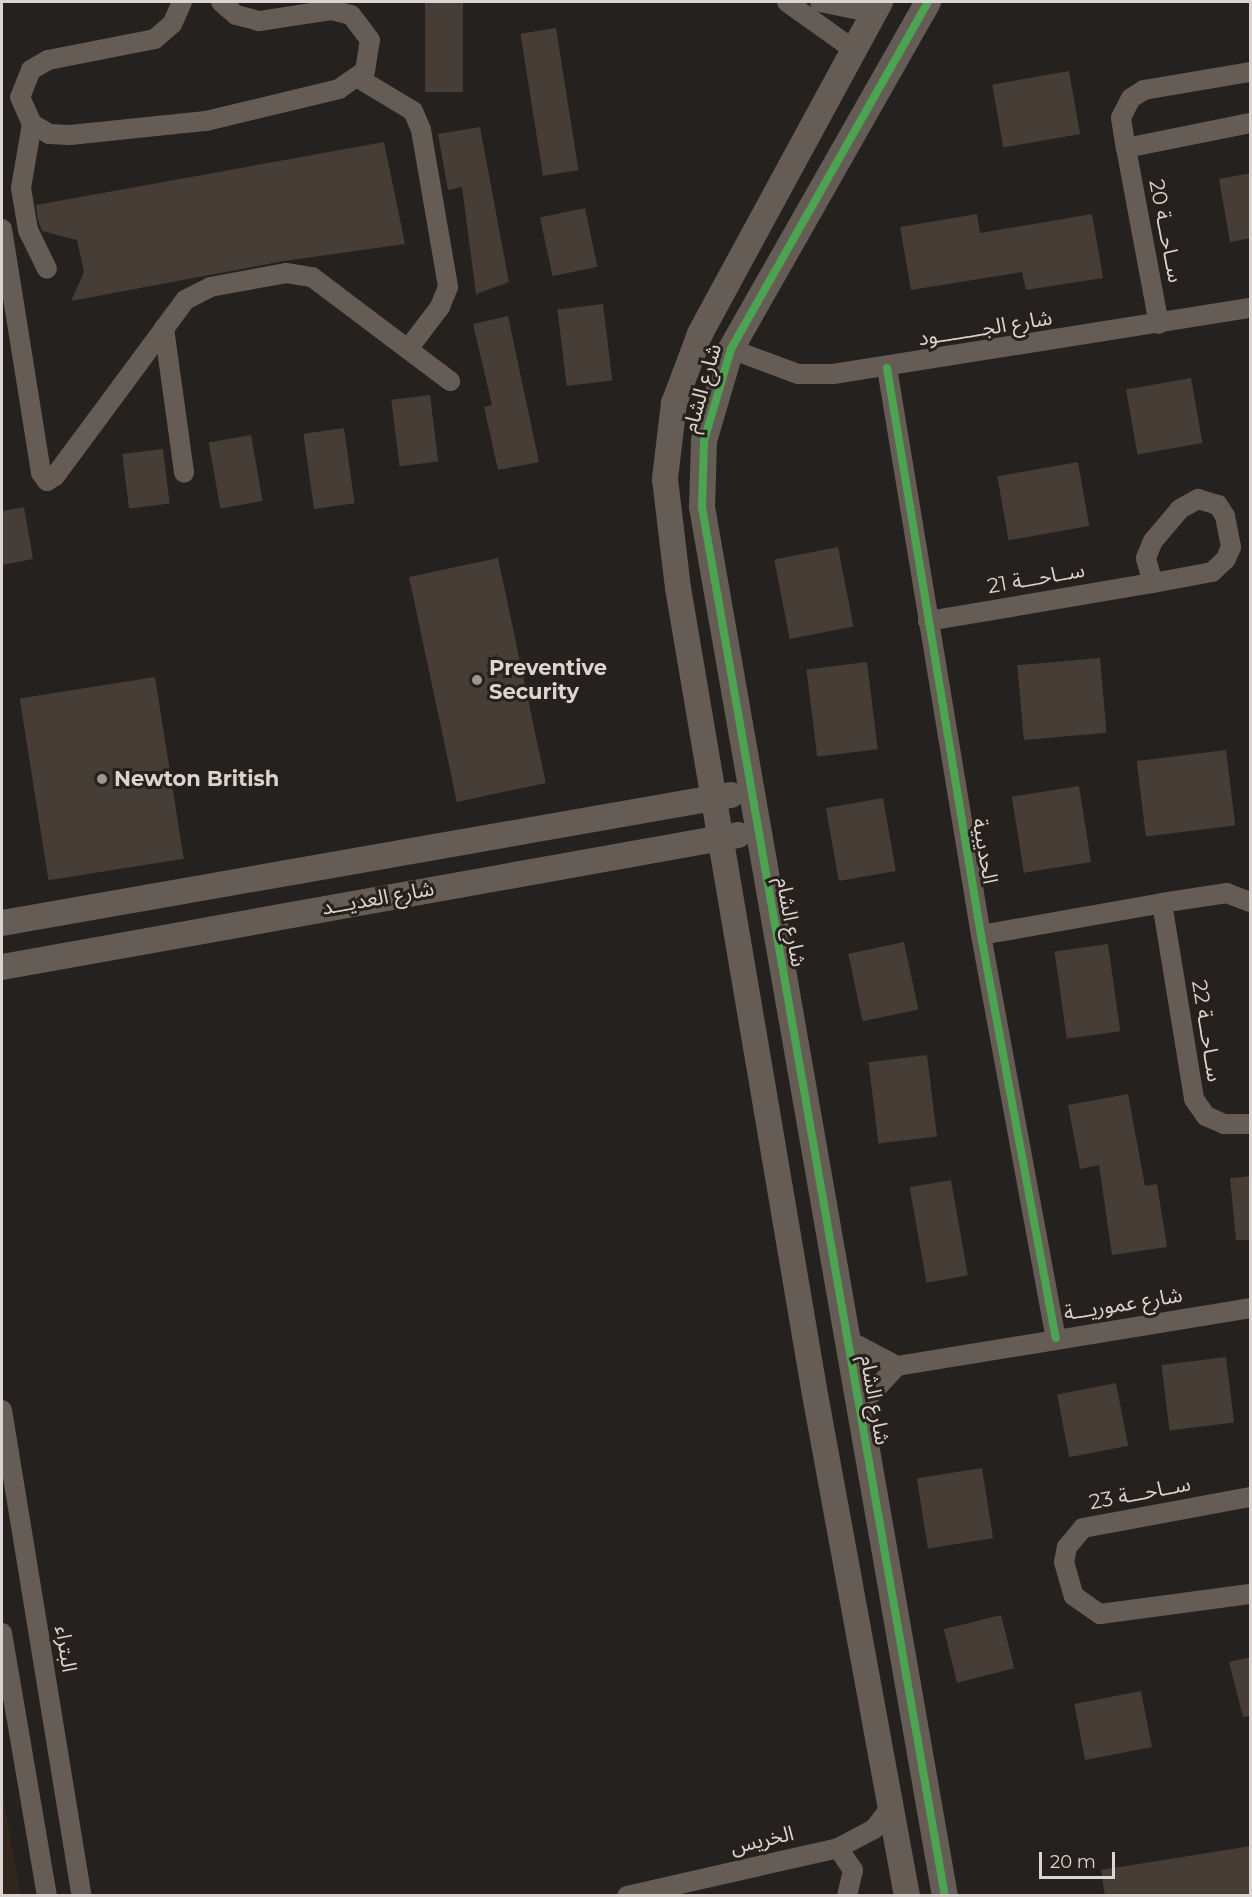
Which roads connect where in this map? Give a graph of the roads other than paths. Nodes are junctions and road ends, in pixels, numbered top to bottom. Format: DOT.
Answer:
graph roads {
  1 [pos="182,2"];
  2 [pos="221,2"];
  3 [pos="787,2"];
  4 [pos="820,2"];
  5 [pos="928,2"];
  6 [pos="877,7"];
  7 [pos="854,50"];
  8 [pos="1251,72"];
  9 [pos="358,78"];
  10 [pos="1251,123"];
  11 [pos="32,124"];
  12 [pos="1126,148"];
  13 [pos="2,230"];
  14 [pos="47,269"];
  15 [pos="1251,308"];
  16 [pos="1159,324"];
  17 [pos="164,328"];
  18 [pos="408,349"];
  19 [pos="731,349"];
  20 [pos="887,368"];
  21 [pos="450,381"];
  22 [pos="184,473"];
  23 [pos="1153,583"];
  24 [pos="928,621"];
  25 [pos="748,792"];
  26 [pos="715,798"];
  27 [pos="756,832"];
  28 [pos="722,837"];
  29 [pos="1251,902"];
  30 [pos="1162,903"];
  31 [pos="2,923"];
  32 [pos="981,935"];
  33 [pos="2,967"];
  34 [pos="1251,1124"];
  35 [pos="1251,1308"];
  36 [pos="1056,1338"];
  37 [pos="846,1339"];
  38 [pos="897,1366"];
  39 [pos="858,1408"];
  40 [pos="2,1410"];
  41 [pos="1251,1497"];
  42 [pos="1251,1594"];
  43 [pos="2,1633"];
  44 [pos="893,1805"];
  45 [pos="838,1848"];
  46 [pos="47,1896"];
  47 [pos="82,1896"];
  48 [pos="627,1896"];
  49 [pos="847,1896"];
  50 [pos="907,1896"];
  51 [pos="945,1896"];
  1 -- 11 [label="street"];
  2 -- 9 [label="street"];
  3 -- 7 [label="street"];
  4 -- 6 [label="street"];
  5 -- 19 [label="street, شارع الشام"];
  6 -- 7 [label="street, شارع الشام"];
  7 -- 26 [label="street, شارع الشام"];
  8 -- 12 [label="street, ســاحـــة 20"];
  9 -- 11 [label="street"];
  9 -- 18 [label="street"];
  10 -- 12 [label="street"];
  11 -- 14 [label="street"];
  12 -- 16 [label="street, ســاحـــة 20"];
  13 -- 17 [label="street"];
  15 -- 16 [label="street, شارع الجــــــــود"];
  16 -- 20 [label="street, شارع الجــــــــود"];
  17 -- 18 [label="street"];
  17 -- 22 [label="street"];
  18 -- 21 [label="street"];
  19 -- 20 [label="street, شارع الجــــــــود"];
  19 -- 25 [label="street, شارع الشام"];
  20 -- 24 [label="street, الحديبية"];
  23 -- 23 [label="street, ســاحـــة 21"];
  23 -- 24 [label="street, ســاحـــة 21"];
  24 -- 32 [label="street, الحديبية"];
  25 -- 26 [label="street, شارع العديـــد"];
  25 -- 27 [label="street, شارع الشام"];
  26 -- 28 [label="street, شارع الشام"];
  26 -- 31 [label="street, شارع العديـــد"];
  27 -- 28 [label="street, شارع العديـــد"];
  27 -- 37 [label="street, شارع الشام"];
  28 -- 33 [label="street, شارع العديـــد"];
  28 -- 44 [label="street, شارع الشام"];
  29 -- 30 [label="street"];
  30 -- 32 [label="street"];
  30 -- 34 [label="street, ســاحـــة 22"];
  32 -- 36 [label="street, الحديبية"];
  35 -- 36 [label="street, شارع عموريـــة"];
  36 -- 38 [label="street, شارع عموريـــة"];
  37 -- 38 [label="street"];
  37 -- 39 [label="street, شارع الشام"];
  38 -- 39 [label="street"];
  39 -- 51 [label="street, شارع الشام"];
  40 -- 47 [label="street, البتراء"];
  41 -- 42 [label="street, ســاحـــة 23"];
  43 -- 46 [label="street"];
  44 -- 45 [label="street, الخريس"];
  44 -- 50 [label="street, شارع الشام"];
  45 -- 48 [label="street, الخريس"];
  45 -- 49 [label="street"];
}
